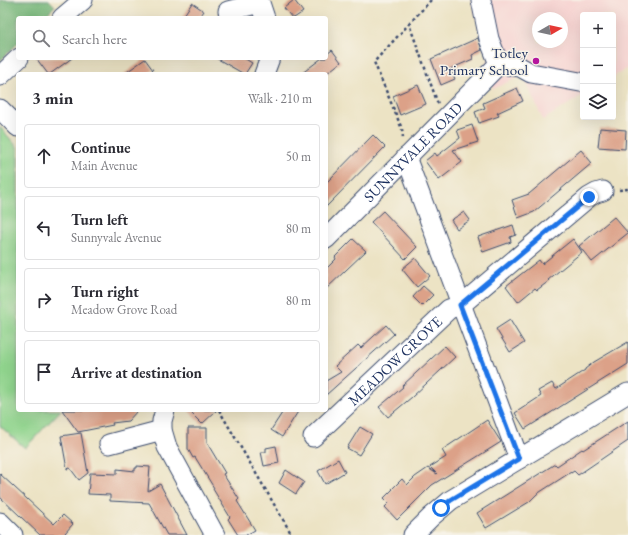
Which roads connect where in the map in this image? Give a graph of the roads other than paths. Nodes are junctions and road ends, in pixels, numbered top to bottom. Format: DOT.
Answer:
graph roads {
  1 [pos="481,0"];
  2 [pos="263,10"];
  3 [pos="228,11"];
  4 [pos="17,60"];
  5 [pos="269,60"];
  6 [pos="499,64"];
  7 [pos="265,72"];
  8 [pos="0,76"];
  9 [pos="580,82"];
  10 [pos="0,109"];
  11 [pos="16,125"];
  12 [pos="406,157"];
  13 [pos="603,191"];
  14 [pos="328,237"];
  15 [pos="460,305"];
  16 [pos="628,393"];
  17 [pos="164,412"];
  18 [pos="162,430"];
  19 [pos="314,437"];
  20 [pos="109,444"];
  21 [pos="519,459"];
  22 [pos="0,522"];
  23 [pos="13,535"];
  24 [pos="214,535"];
  25 [pos="412,535"];
  1 -- 6 [label="street"];
  2 -- 3 [label="street"];
  4 -- 8 [label="street"];
  5 -- 7 [label="street"];
  6 -- 9 [label="street"];
  6 -- 12 [label="street, SUNNYVALE ROAD"];
  10 -- 11 [label="street"];
  12 -- 14 [label="street, SUNNYVALE ROAD"];
  12 -- 15 [label="street"];
  13 -- 15 [label="street, MEADOW GROVE"];
  15 -- 19 [label="street, MEADOW GROVE"];
  15 -- 21 [label="street"];
  16 -- 21 [label="street"];
  17 -- 18 [label="street"];
  18 -- 20 [label="street"];
  18 -- 24 [label="street"];
  21 -- 25 [label="street"];
  22 -- 23 [label="street"];
}
